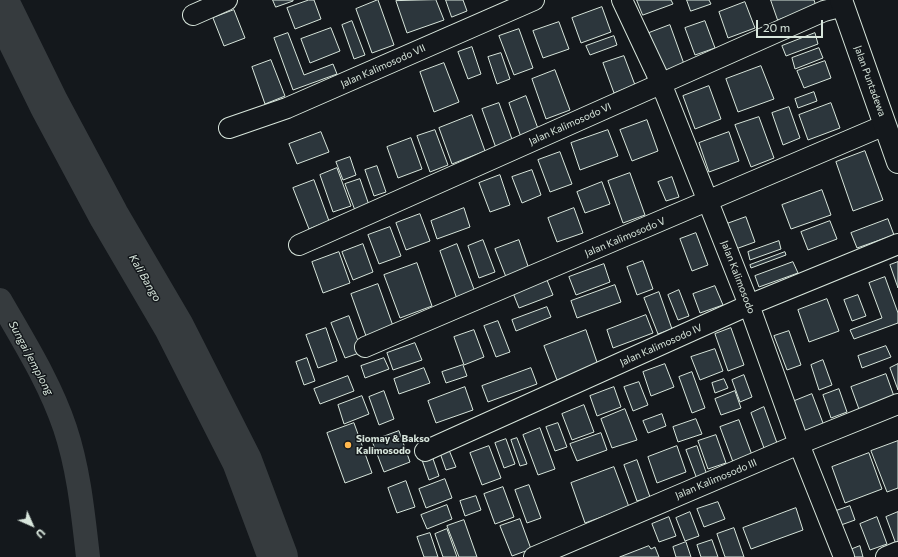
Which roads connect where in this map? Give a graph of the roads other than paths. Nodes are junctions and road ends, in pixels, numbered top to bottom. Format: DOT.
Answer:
graph roads {
  1 [pos="227,0"];
  2 [pos="534,0"];
  3 [pos="622,0"];
  4 [pos="842,3"];
  5 [pos="193,15"];
  6 [pos="661,83"];
  7 [pos="886,125"];
  8 [pos="230,128"];
  9 [pos="898,162"];
  10 [pos="708,202"];
  11 [pos="299,244"];
  12 [pos="898,244"];
  13 [pos="749,306"];
  14 [pos="365,347"];
  15 [pos="898,404"];
  16 [pos="799,444"];
  17 [pos="425,451"];
  18 [pos="898,552"];
  19 [pos="534,557"];
  20 [pos="844,557"];
  21 [pos="886,557"];
  1 -- 5 [label="street"];
  2 -- 8 [label="street, Jalan Kalimosodo VII"];
  3 -- 6 [label="street, Jalan Kalimosodo"];
  4 -- 6 [label="street, Jalan Kalimosodo VI"];
  4 -- 7 [label="street, Jalan Puntadewa"];
  6 -- 10 [label="street, Jalan Kalimosodo"];
  6 -- 11 [label="street, Jalan Kalimosodo VI"];
  7 -- 9 [label="street, Jalan Puntadewa"];
  7 -- 10 [label="street, Jalan Kalimosodo V"];
  10 -- 13 [label="street, Jalan Kalimosodo"];
  10 -- 14 [label="street, Jalan Kalimosodo V"];
  12 -- 13 [label="street, Jalan Kalimosodo IV"];
  13 -- 16 [label="street, Jalan Kalimosodo"];
  13 -- 17 [label="street, Jalan Kalimosodo IV"];
  15 -- 16 [label="street, Jalan Kalimosodo III"];
  16 -- 19 [label="street, Jalan Kalimosodo III"];
  16 -- 20 [label="street, Jalan Kalimosodo"];
  18 -- 21 [label="street"];
}
